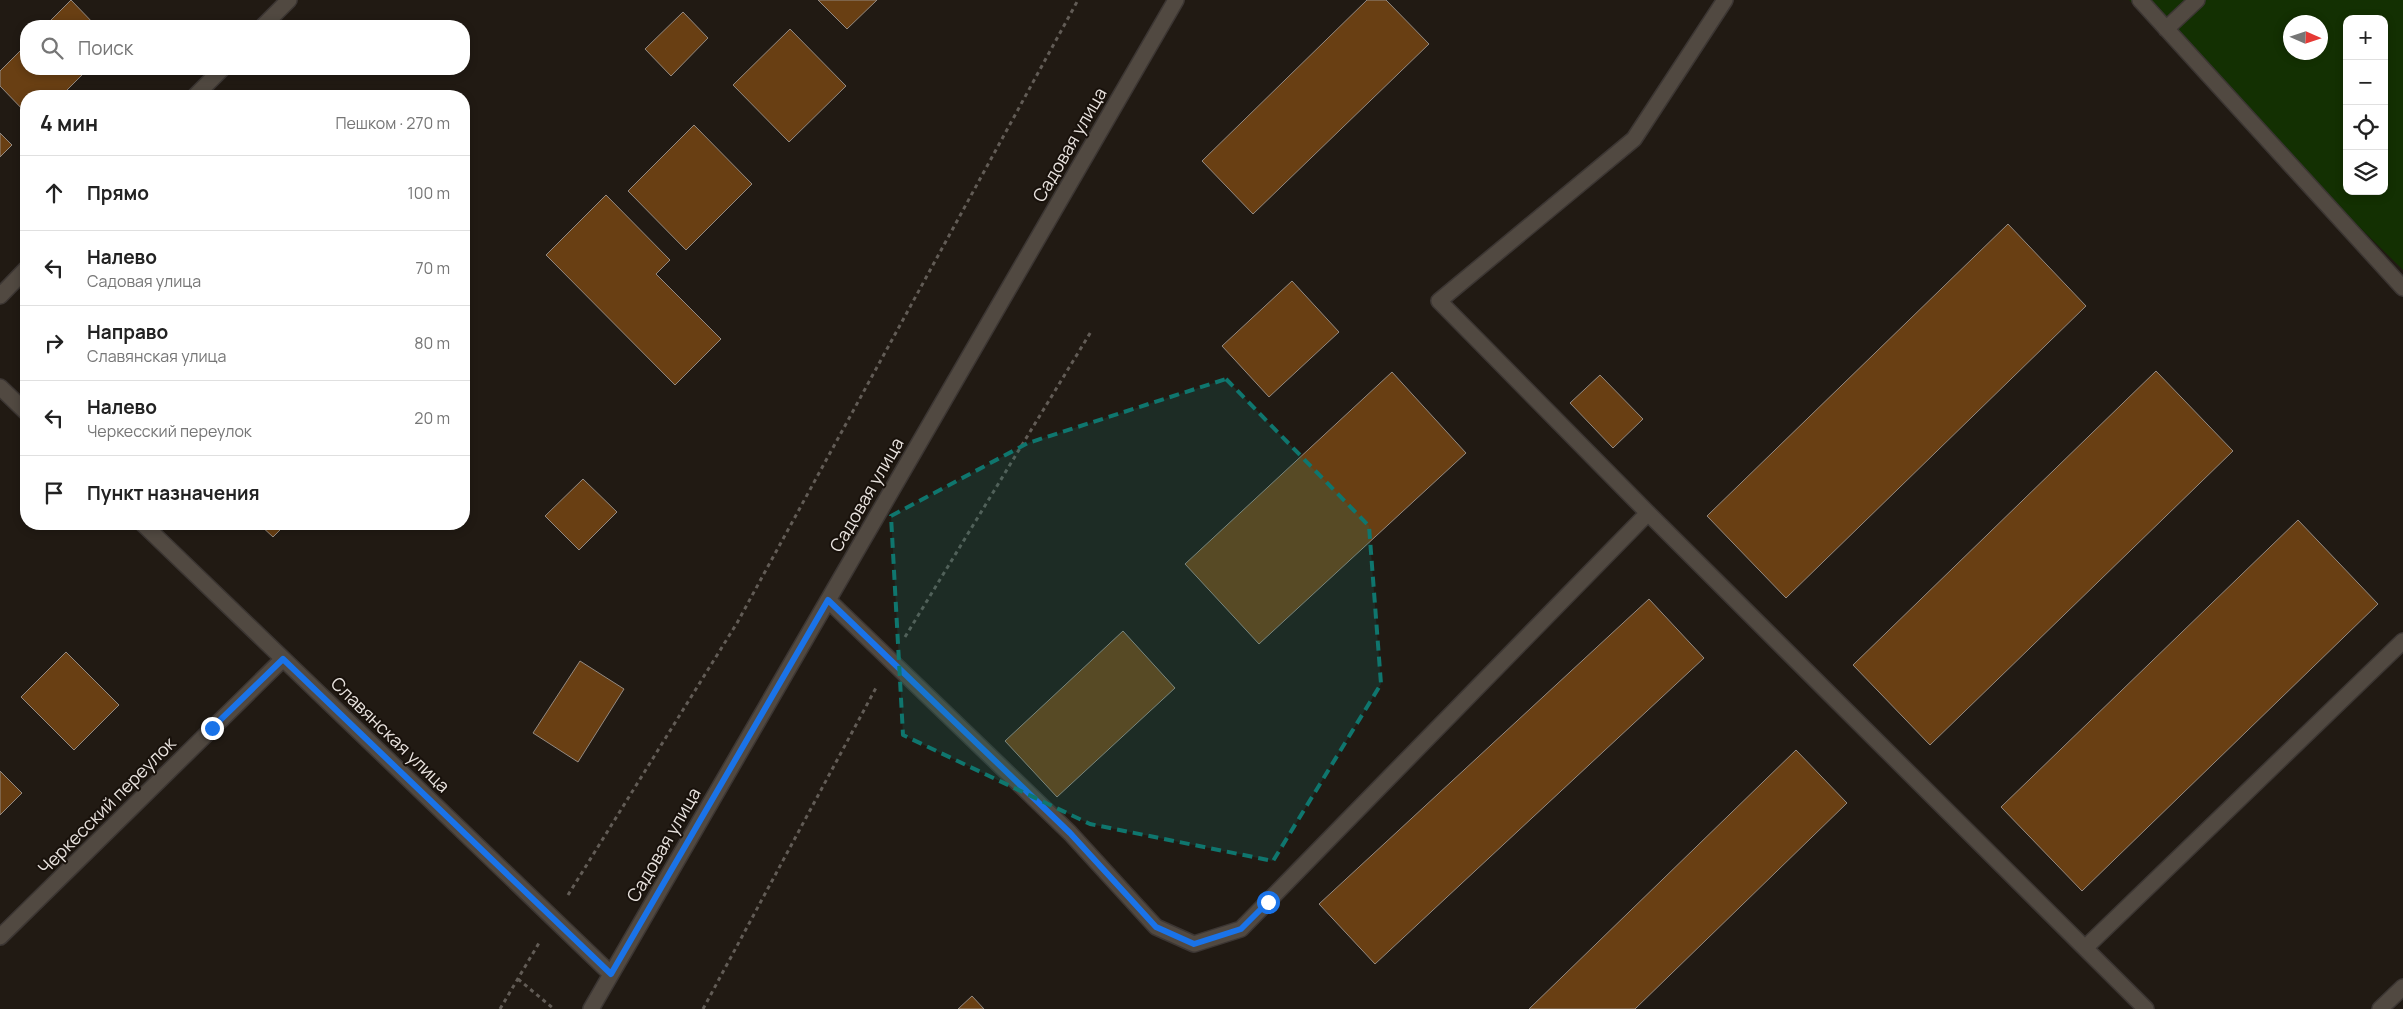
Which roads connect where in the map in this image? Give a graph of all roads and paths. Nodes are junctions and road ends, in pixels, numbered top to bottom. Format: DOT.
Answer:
graph roads {
  1 [pos="289,0"];
  2 [pos="1078,0"];
  3 [pos="1176,0"];
  4 [pos="1725,0"];
  5 [pos="2140,0"];
  6 [pos="2197,0"];
  7 [pos="269,20"];
  8 [pos="2166,29"];
  9 [pos="216,75"];
  10 [pos="201,90"];
  11 [pos="20,275"];
  12 [pos="2403,288"];
  13 [pos="0,296"];
  14 [pos="0,386"];
  15 [pos="20,406"];
  16 [pos="1648,513"];
  17 [pos="149,530"];
  18 [pos="828,600"];
  19 [pos="2403,641"];
  20 [pos="283,659"];
  21 [pos="554,918"];
  22 [pos="0,937"];
  23 [pos="2085,948"];
  24 [pos="611,974"];
  25 [pos="518,979"];
  26 [pos="2403,987"];
  27 [pos="500,1009"];
  28 [pos="554,1009"];
  29 [pos="591,1009"];
  30 [pos="2146,1009"];
  31 [pos="2380,1009"];
  1 -- 7 [label="street"];
  2 -- 21 [label="path"];
  3 -- 18 [label="street, Садовая улица"];
  4 -- 16 [label="street"];
  5 -- 8 [label="street"];
  6 -- 8 [label="street"];
  8 -- 12 [label="street"];
  9 -- 10 [label="street"];
  11 -- 13 [label="street"];
  14 -- 15 [label="street"];
  16 -- 18 [label="street"];
  16 -- 23 [label="street"];
  17 -- 20 [label="street, Славянская улица"];
  18 -- 24 [label="street, Садовая улица"];
  19 -- 23 [label="street"];
  20 -- 21 [label="street, Славянская улица"];
  20 -- 22 [label="street, Черкесский переулок"];
  21 -- 24 [label="street, Славянская улица"];
  21 -- 25 [label="path"];
  23 -- 30 [label="street"];
  24 -- 29 [label="street, Садовая улица"];
  25 -- 27 [label="path"];
  25 -- 28 [label="path"];
  26 -- 31 [label="street"];
}
